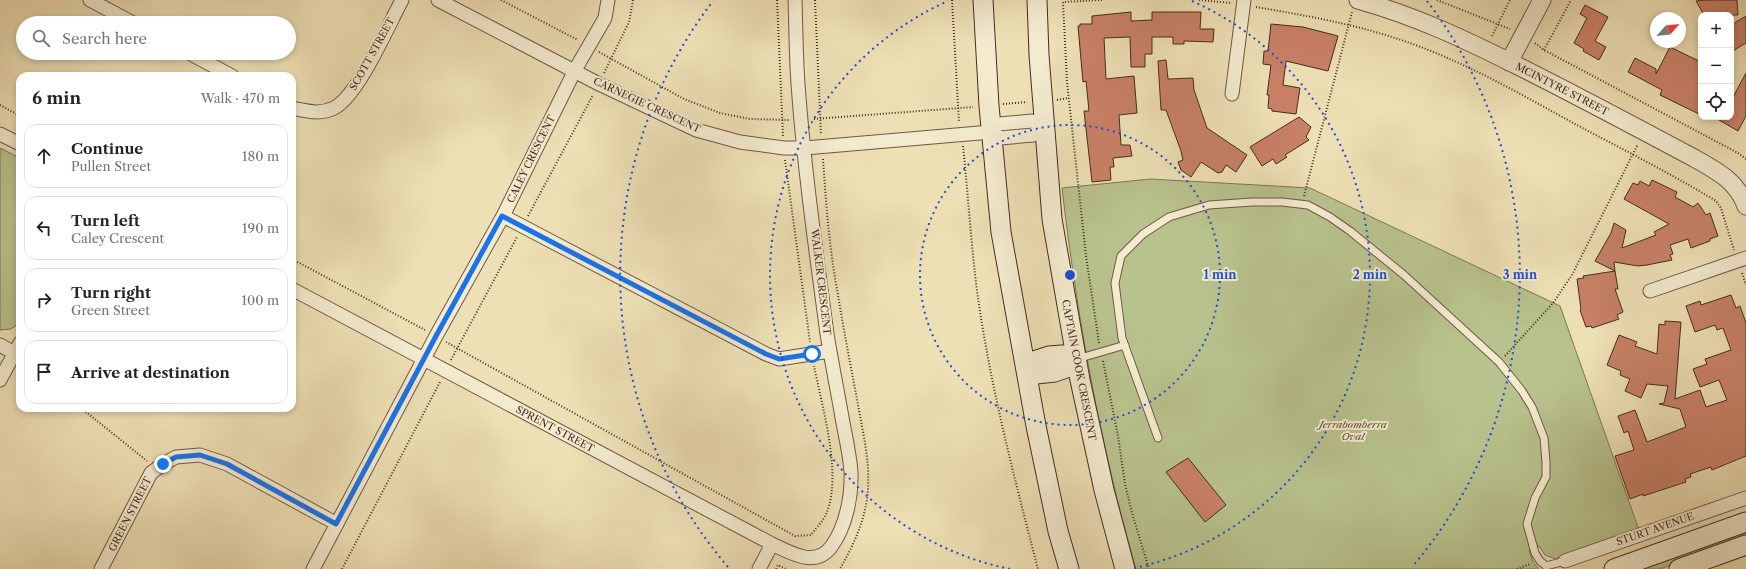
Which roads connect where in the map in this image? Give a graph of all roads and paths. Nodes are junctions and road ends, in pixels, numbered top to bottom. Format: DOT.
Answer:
graph roads {
  1 [pos="90,0"];
  2 [pos="402,0"];
  3 [pos="438,0"];
  4 [pos="501,0"];
  5 [pos="608,0"];
  6 [pos="633,0"];
  7 [pos="777,0"];
  8 [pos="795,0"];
  9 [pos="815,0"];
  10 [pos="952,0"];
  11 [pos="983,0"];
  12 [pos="1037,0"];
  13 [pos="1102,0"];
  14 [pos="1199,0"];
  15 [pos="1358,0"];
  16 [pos="1437,0"];
  17 [pos="1510,0"];
  18 [pos="1542,0"];
  19 [pos="1571,0"];
  20 [pos="1063,1"];
  21 [pos="1243,2"];
  22 [pos="120,16"];
  23 [pos="1498,23"];
  24 [pos="1349,24"];
  25 [pos="1524,34"];
  26 [pos="590,46"];
  27 [pos="1486,49"];
  28 [pos="1544,50"];
  29 [pos="202,60"];
  30 [pos="611,60"];
  31 [pos="1509,62"];
  32 [pos="575,70"];
  33 [pos="225,72"];
  34 [pos="599,84"];
  35 [pos="1232,94"];
  36 [pos="1069,98"];
  37 [pos="1042,101"];
  38 [pos="0,105"];
  39 [pos="989,106"];
  40 [pos="957,108"];
  41 [pos="296,109"];
  42 [pos="16,114"];
  43 [pos="802,119"];
  44 [pos="820,119"];
  45 [pos="782,120"];
  46 [pos="1044,126"];
  47 [pos="991,132"];
  48 [pos="1644,132"];
  49 [pos="0,134"];
  50 [pos="961,135"];
  51 [pos="16,142"];
  52 [pos="821,147"];
  53 [pos="784,148"];
  54 [pos="805,148"];
  55 [pos="1634,155"];
  56 [pos="1746,158"];
  57 [pos="1302,205"];
  58 [pos="1746,206"];
  59 [pos="502,216"];
  60 [pos="522,227"];
  61 [pos="1734,250"];
  62 [pos="1746,258"];
  63 [pos="296,261"];
  64 [pos="296,291"];
  65 [pos="1650,291"];
  66 [pos="436,336"];
  67 [pos="0,345"];
  68 [pos="1125,345"];
  69 [pos="16,348"];
  70 [pos="457,349"];
  71 [pos="16,350"];
  72 [pos="830,351"];
  73 [pos="1101,351"];
  74 [pos="812,354"];
  75 [pos="424,359"];
  76 [pos="1076,359"];
  77 [pos="1499,362"];
  78 [pos="1026,369"];
  79 [pos="445,370"];
  80 [pos="0,380"];
  81 [pos="86,412"];
  82 [pos="1158,438"];
  83 [pos="156,469"];
  84 [pos="1746,498"];
  85 [pos="1746,522"];
  86 [pos="336,524"];
  87 [pos="772,544"];
  88 [pos="1746,545"];
  89 [pos="822,555"];
  90 [pos="1565,561"];
  91 [pos="1067,565"];
  92 [pos="101,569"];
  93 [pos="312,569"];
  94 [pos="342,569"];
  95 [pos="759,569"];
  96 [pos="776,569"];
  97 [pos="786,569"];
  98 [pos="840,569"];
  99 [pos="1038,569"];
  100 [pos="1125,569"];
  101 [pos="1148,569"];
  102 [pos="1614,569"];
  103 [pos="1679,569"];
  1 -- 22 [label="street"];
  2 -- 41 [label="street, SCOTT STREET"];
  3 -- 32 [label="street, CARNEGIE CRESCENT"];
  4 -- 26 [label="path"];
  5 -- 26 [label="street, CALEY CRESCENT"];
  6 -- 30 [label="path"];
  7 -- 45 [label="path"];
  8 -- 43 [label="street, WALKER CRESCENT"];
  9 -- 44 [label="path"];
  10 -- 40 [label="path"];
  11 -- 39 [label="main road"];
  12 -- 37 [label="main road, CAPTAIN COOK CRESCENT"];
  13 -- 20 [label="path"];
  14 -- 21 [label="path"];
  15 -- 27 [label="street, MCINTYRE STREET"];
  16 -- 23 [label="path"];
  17 -- 23 [label="path"];
  18 -- 25 [label="street"];
  19 -- 28 [label="path"];
  20 -- 36 [label="path"];
  21 -- 24 [label="path"];
  21 -- 35 [label="street"];
  23 -- 25 [label="path"];
  23 -- 27 [label="path"];
  24 -- 55 [label="path"];
  24 -- 57 [label="path"];
  25 -- 28 [label="path"];
  25 -- 31 [label="street"];
  26 -- 30 [label="path"];
  26 -- 32 [label="street, CALEY CRESCENT"];
  27 -- 31 [label="street, MCINTYRE STREET"];
  28 -- 56 [label="path"];
  29 -- 33 [label="street"];
  30 -- 34 [label="path"];
  30 -- 45 [label="path"];
  31 -- 48 [label="street, MCINTYRE STREET"];
  32 -- 34 [label="street, CARNEGIE CRESCENT"];
  32 -- 59 [label="street, CALEY CRESCENT"];
  34 -- 53 [label="street, CARNEGIE CRESCENT"];
  34 -- 60 [label="path"];
  36 -- 37 [label="path"];
  36 -- 73 [label="path"];
  37 -- 39 [label="path"];
  37 -- 46 [label="main road, CAPTAIN COOK CRESCENT"];
  38 -- 42 [label="path"];
  39 -- 40 [label="path"];
  39 -- 47 [label="main road"];
  40 -- 44 [label="path"];
  40 -- 50 [label="path"];
  43 -- 44 [label="path"];
  43 -- 45 [label="path"];
  43 -- 54 [label="street, WALKER CRESCENT"];
  44 -- 52 [label="path"];
  45 -- 53 [label="path"];
  46 -- 47 [label="street, CARNEGIE CRESCENT"];
  46 -- 76 [label="main road, CAPTAIN COOK CRESCENT"];
  47 -- 50 [label="street, CARNEGIE CRESCENT"];
  47 -- 78 [label="main road"];
  48 -- 55 [label="path"];
  48 -- 58 [label="street, MCINTYRE STREET"];
  49 -- 51 [label="street"];
  50 -- 52 [label="street, CARNEGIE CRESCENT"];
  50 -- 99 [label="path"];
  52 -- 54 [label="street, CARNEGIE CRESCENT"];
  52 -- 98 [label="path"];
  53 -- 54 [label="street, CARNEGIE CRESCENT"];
  53 -- 74 [label="path"];
  54 -- 72 [label="street, WALKER CRESCENT"];
  55 -- 61 [label="path"];
  55 -- 77 [label="path"];
  57 -- 68 [label="lane"];
  57 -- 77 [label="lane"];
  59 -- 60 [label="street"];
  59 -- 66 [label="street, CALEY CRESCENT"];
  60 -- 70 [label="path"];
  60 -- 74 [label="street"];
  62 -- 65 [label="street"];
  63 -- 66 [label="path"];
  64 -- 75 [label="street, SPRENT STREET"];
  66 -- 70 [label="path"];
  66 -- 75 [label="street, CALEY CRESCENT"];
  67 -- 69 [label="street"];
  68 -- 73 [label="lane"];
  68 -- 82 [label="lane"];
  70 -- 74 [label="path"];
  70 -- 79 [label="path"];
  71 -- 80 [label="street"];
  72 -- 74 [label="street"];
  72 -- 89 [label="street, WALKER CRESCENT"];
  73 -- 76 [label="lane"];
  73 -- 101 [label="path"];
  75 -- 79 [label="street, SPRENT STREET"];
  75 -- 86 [label="street, CALEY CRESCENT"];
  76 -- 78 [label="main road"];
  76 -- 100 [label="main road, CAPTAIN COOK CRESCENT"];
  77 -- 90 [label="lane"];
  78 -- 91 [label="main road"];
  79 -- 87 [label="street, SPRENT STREET"];
  79 -- 94 [label="path"];
  81 -- 83 [label="path"];
  83 -- 86 [label="street, GREEN STREET"];
  83 -- 92 [label="street, GREEN STREET"];
  84 -- 90 [label="street, STURT AVENUE"];
  85 -- 102 [label="main road"];
  86 -- 93 [label="street, CALEY CRESCENT"];
  87 -- 89 [label="street, SPRENT STREET"];
  87 -- 95 [label="street"];
  88 -- 103 [label="main road"];
  96 -- 97 [label="path"];
}
